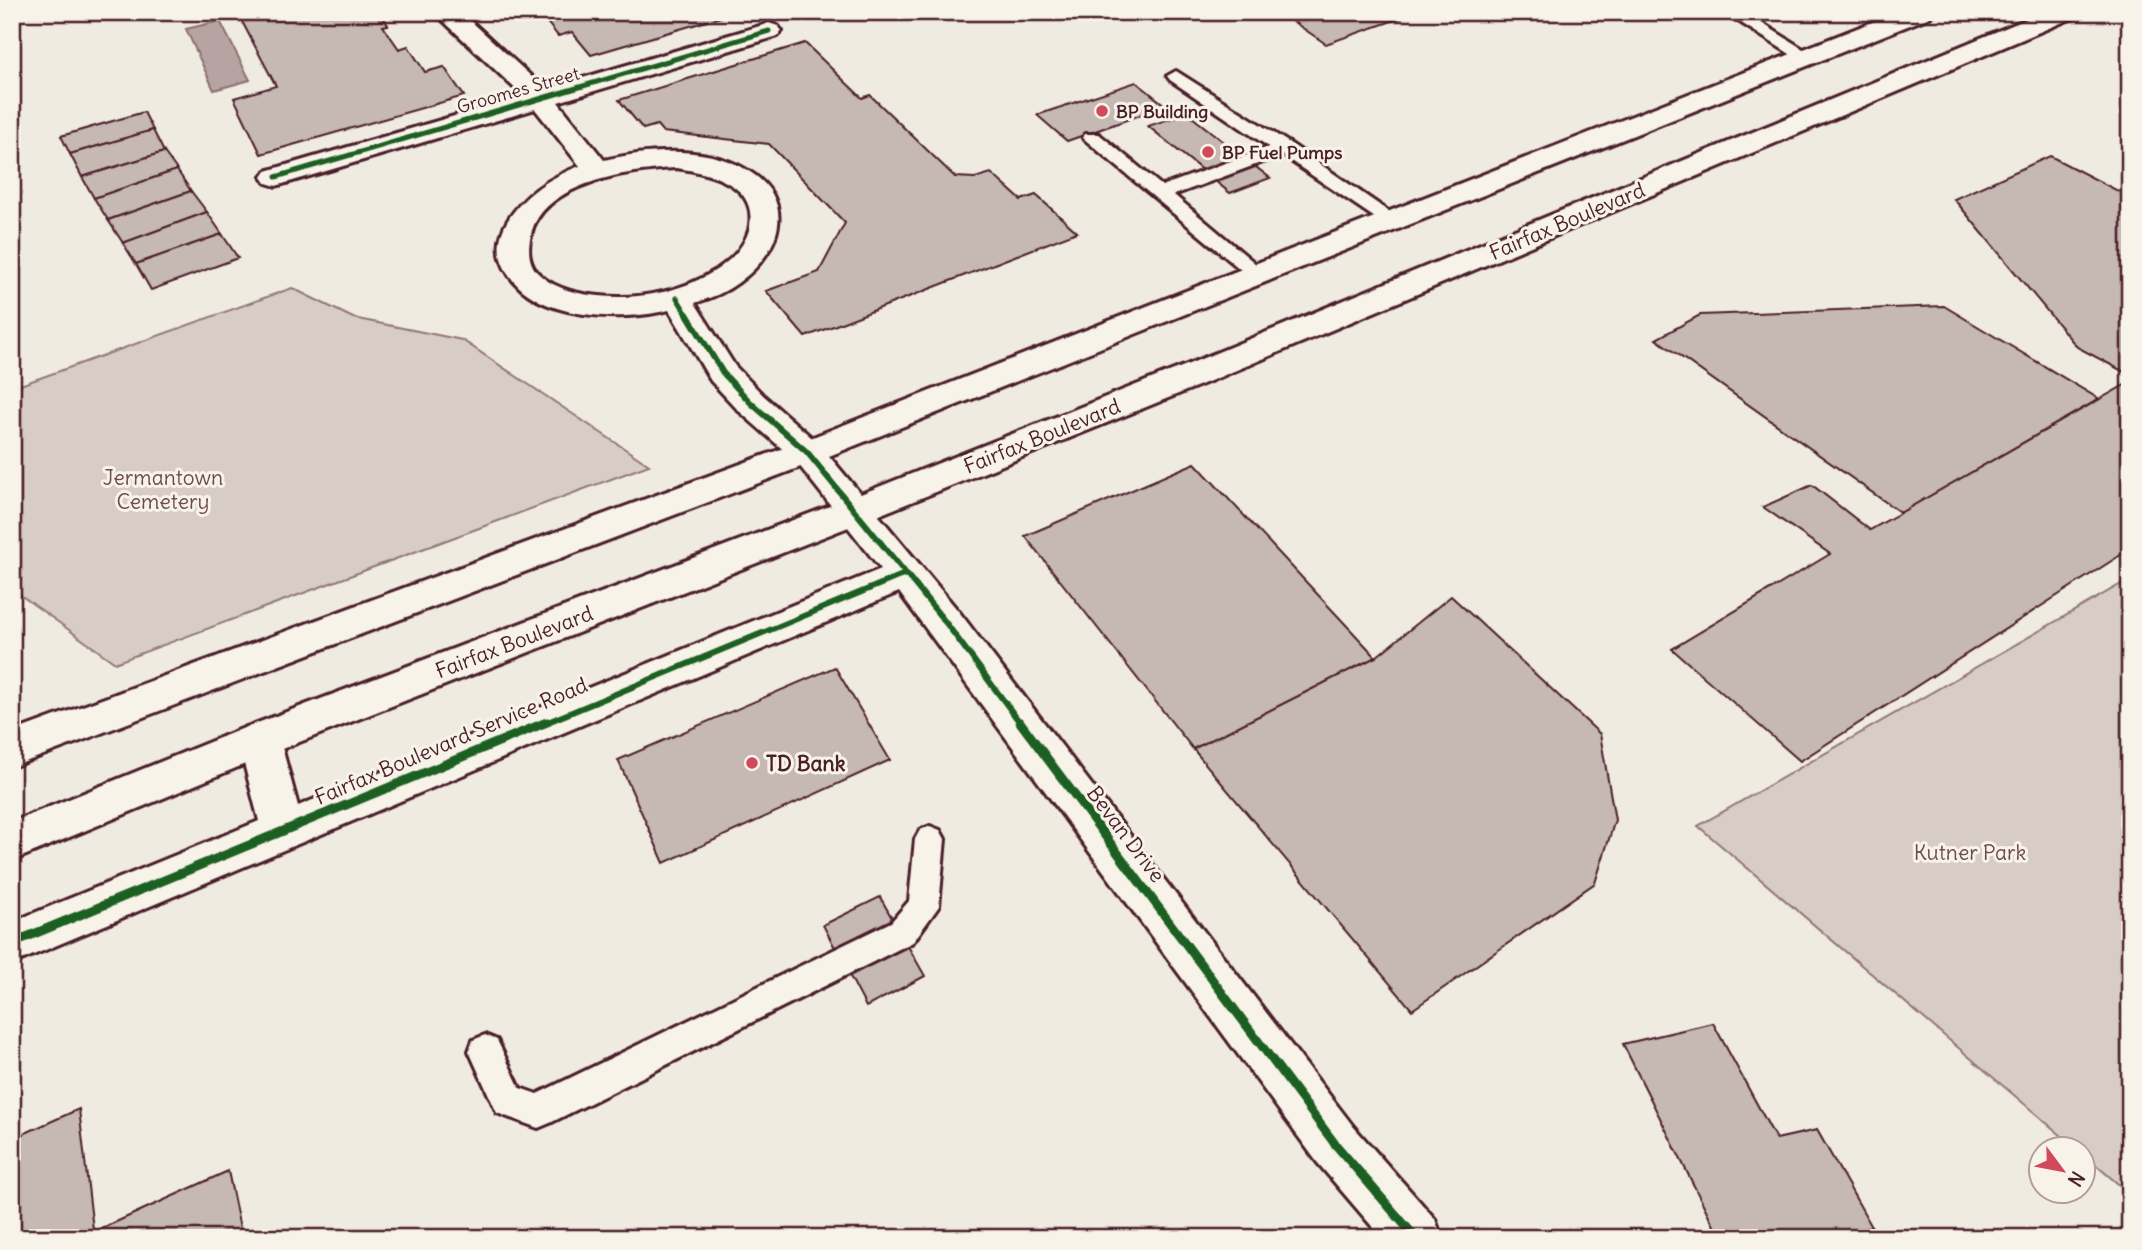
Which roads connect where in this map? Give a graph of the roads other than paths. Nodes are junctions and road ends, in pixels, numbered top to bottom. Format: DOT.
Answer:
graph roads {
  1 [pos="446,12"];
  2 [pos="1732,12"];
  3 [pos="1921,12"];
  4 [pos="2066,12"];
  5 [pos="769,31"];
  6 [pos="1807,57"];
  7 [pos="1177,76"];
  8 [pos="1703,97"];
  9 [pos="541,99"];
  10 [pos="1092,138"];
  11 [pos="1758,141"];
  12 [pos="1284,148"];
  13 [pos="597,169"];
  14 [pos="276,177"];
  15 [pos="1161,193"];
  16 [pos="1394,222"];
  17 [pos="1259,275"];
  18 [pos="677,299"];
  19 [pos="807,452"];
  20 [pos="856,510"];
  21 [pos="905,574"];
  22 [pos="260,740"];
  23 [pos="12,750"];
  24 [pos="284,830"];
  25 [pos="930,839"];
  26 [pos="12,842"];
  27 [pos="12,943"];
  28 [pos="485,1051"];
  29 [pos="1416,1238"];
  1 -- 9 [label="main road"];
  2 -- 6 [label="lane"];
  3 -- 6 [label="main road"];
  4 -- 11 [label="main road, Fairfax Boulevard"];
  5 -- 9 [label="main road, Groomes Street"];
  6 -- 8 [label="main road"];
  7 -- 12 [label="lane"];
  8 -- 11 [label="main road"];
  8 -- 16 [label="main road"];
  9 -- 13 [label="main road"];
  9 -- 14 [label="main road, Groomes Street"];
  10 -- 15 [label="lane"];
  11 -- 20 [label="main road, Fairfax Boulevard"];
  12 -- 15 [label="lane"];
  12 -- 16 [label="lane"];
  13 -- 18 [label="main road"];
  13 -- 18 [label="main road"];
  15 -- 17 [label="lane"];
  16 -- 17 [label="main road"];
  17 -- 19 [label="main road"];
  18 -- 19 [label="main road, Bevan Drive"];
  19 -- 20 [label="main road, Bevan Drive"];
  19 -- 23 [label="main road"];
  20 -- 21 [label="main road, Bevan Drive"];
  20 -- 22 [label="main road, Fairfax Boulevard"];
  21 -- 24 [label="main road, Fairfax Boulevard Service Road"];
  21 -- 29 [label="main road, Bevan Drive"];
  22 -- 24 [label="main road"];
  22 -- 26 [label="main road, Fairfax Boulevard"];
  24 -- 27 [label="main road, Fairfax Boulevard Service Road"];
  25 -- 28 [label="lane"];
}
